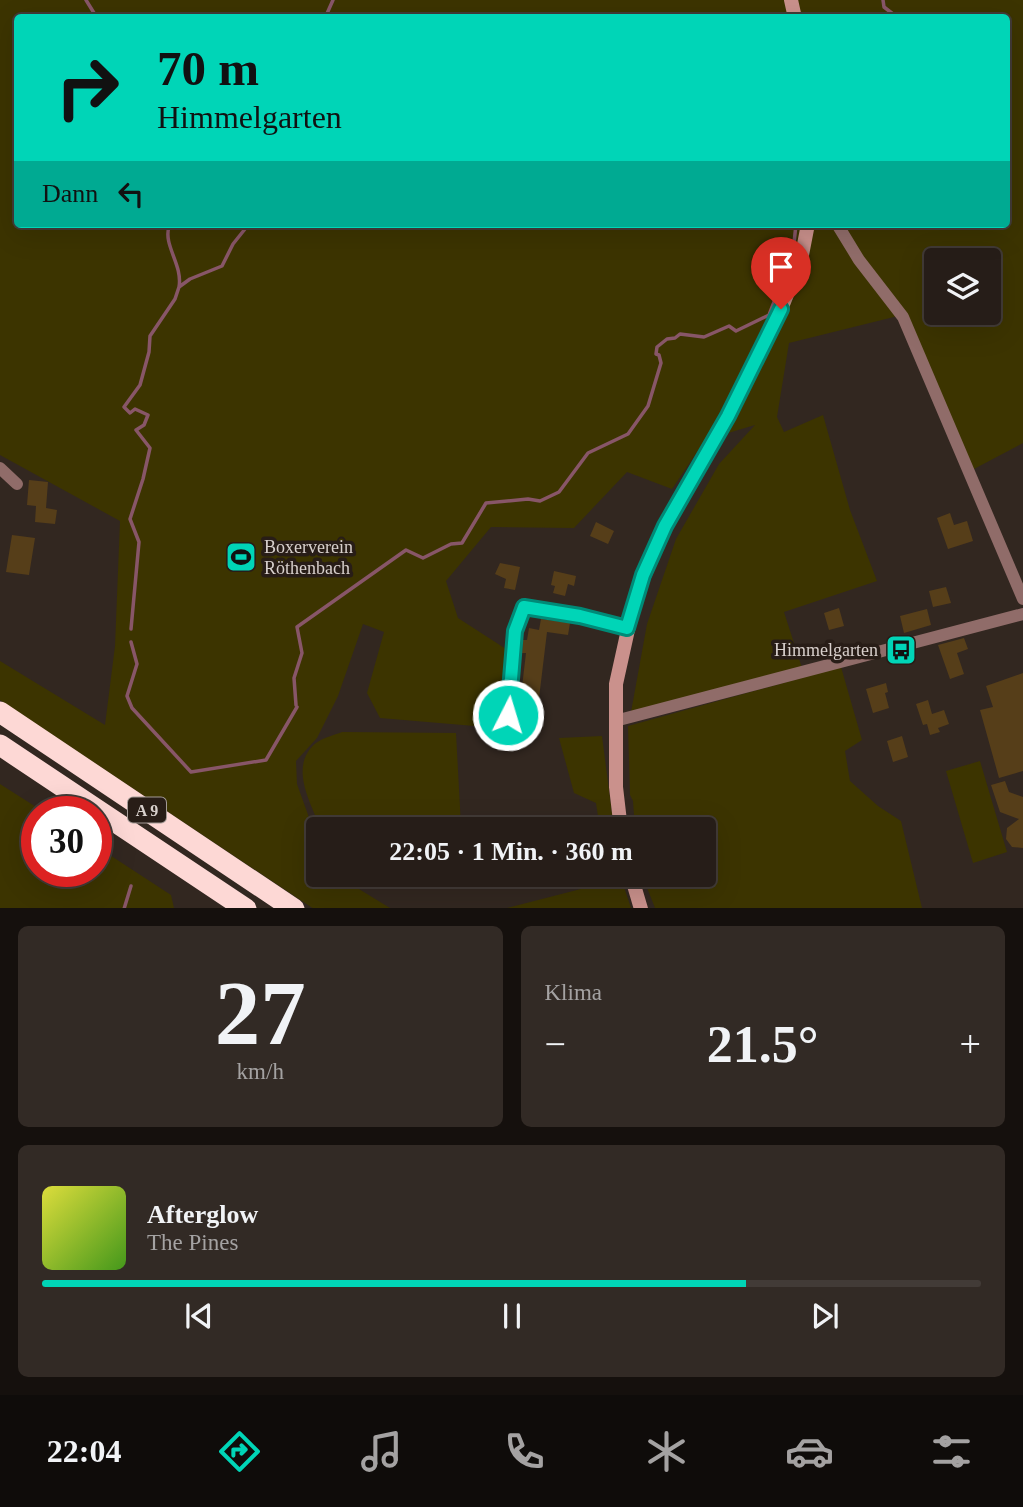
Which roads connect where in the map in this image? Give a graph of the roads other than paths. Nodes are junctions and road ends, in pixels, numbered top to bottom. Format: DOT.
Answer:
graph roads {
  1 [pos="807,228"];
  2 [pos="839,228"];
  3 [pos="0,468"];
  4 [pos="17,484"];
  5 [pos="1023,599"];
  6 [pos="1023,614"];
  7 [pos="627,628"];
  8 [pos="0,712"];
  9 [pos="615,721"];
  10 [pos="506,734"];
  11 [pos="0,745"];
  12 [pos="619,817"];
  13 [pos="635,887"];
  14 [pos="246,908"];
  15 [pos="294,908"];
  16 [pos="641,908"];
  1 -- 7 [label="street"];
  2 -- 5 [label="street"];
  3 -- 4 [label="street"];
  6 -- 9 [label="street"];
  7 -- 9 [label="street"];
  7 -- 10 [label="street"];
  8 -- 15 [label="highway, A 9"];
  9 -- 12 [label="street"];
  11 -- 14 [label="highway, A 9"];
  13 -- 16 [label="street"];
}
